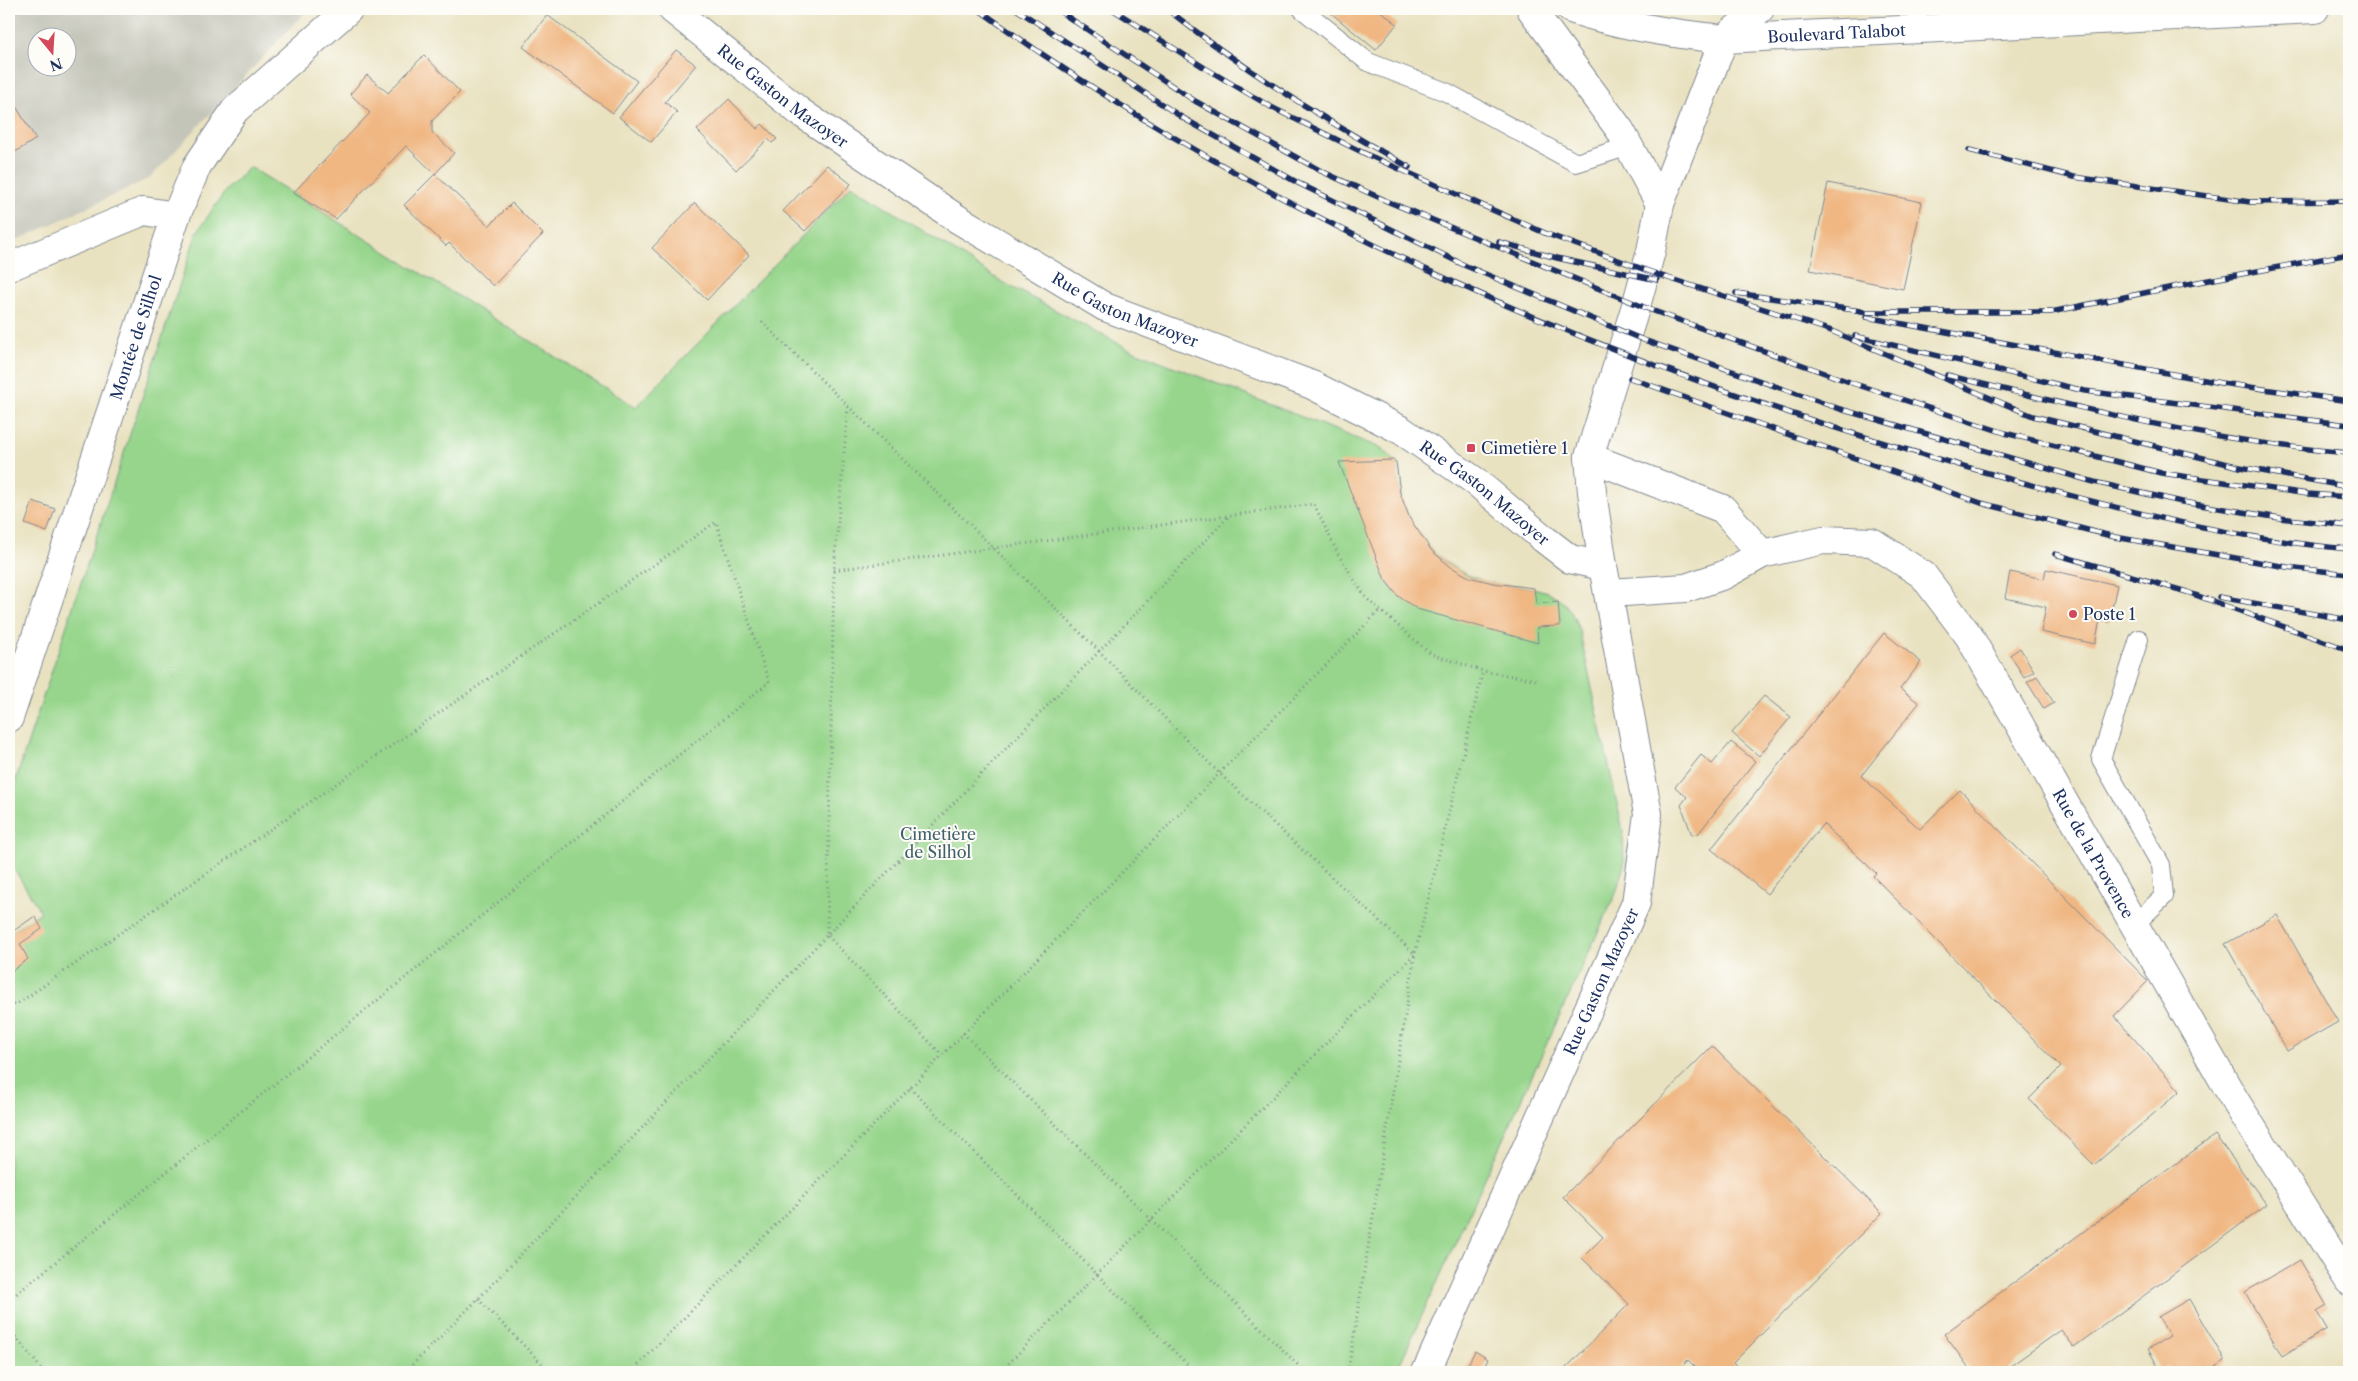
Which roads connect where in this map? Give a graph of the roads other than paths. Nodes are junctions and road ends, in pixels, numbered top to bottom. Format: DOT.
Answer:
graph roads {
  1 [pos="349,9"];
  2 [pos="672,9"];
  3 [pos="1302,9"];
  4 [pos="1531,9"];
  5 [pos="1571,9"];
  6 [pos="1760,9"];
  7 [pos="2314,9"];
  8 [pos="2231,10"];
  9 [pos="1724,39"];
  10 [pos="1629,146"];
  11 [pos="1660,204"];
  12 [pos="176,216"];
  13 [pos="9,267"];
  14 [pos="1589,457"];
  15 [pos="1762,554"];
  16 [pos="1603,566"];
  17 [pos="1610,593"];
  18 [pos="2139,639"];
  19 [pos="9,718"];
  20 [pos="2134,925"];
  21 [pos="2349,1281"];
  22 [pos="1426,1372"];
  1 -- 12 [label="street, Montée de Silhol"];
  2 -- 16 [label="street, Rue Gaston Mazoyer"];
  3 -- 10 [label="lane"];
  4 -- 10 [label="street"];
  5 -- 9 [label="street, Boulevard Talabot"];
  6 -- 9 [label="street"];
  7 -- 8 [label="street, Boulevard Talabot"];
  8 -- 9 [label="street, Boulevard Talabot"];
  9 -- 11 [label="street"];
  10 -- 11 [label="street"];
  11 -- 14 [label="street"];
  12 -- 13 [label="street"];
  12 -- 19 [label="street, Montée de Silhol"];
  14 -- 15 [label="street"];
  14 -- 16 [label="street, Rue Gaston Mazoyer"];
  15 -- 17 [label="street, Rue de la Provence"];
  15 -- 20 [label="street, Rue de la Provence"];
  16 -- 17 [label="street, Rue Gaston Mazoyer"];
  17 -- 22 [label="street, Rue Gaston Mazoyer"];
  18 -- 20 [label="lane"];
  20 -- 21 [label="street, Rue de la Provence"];
}
